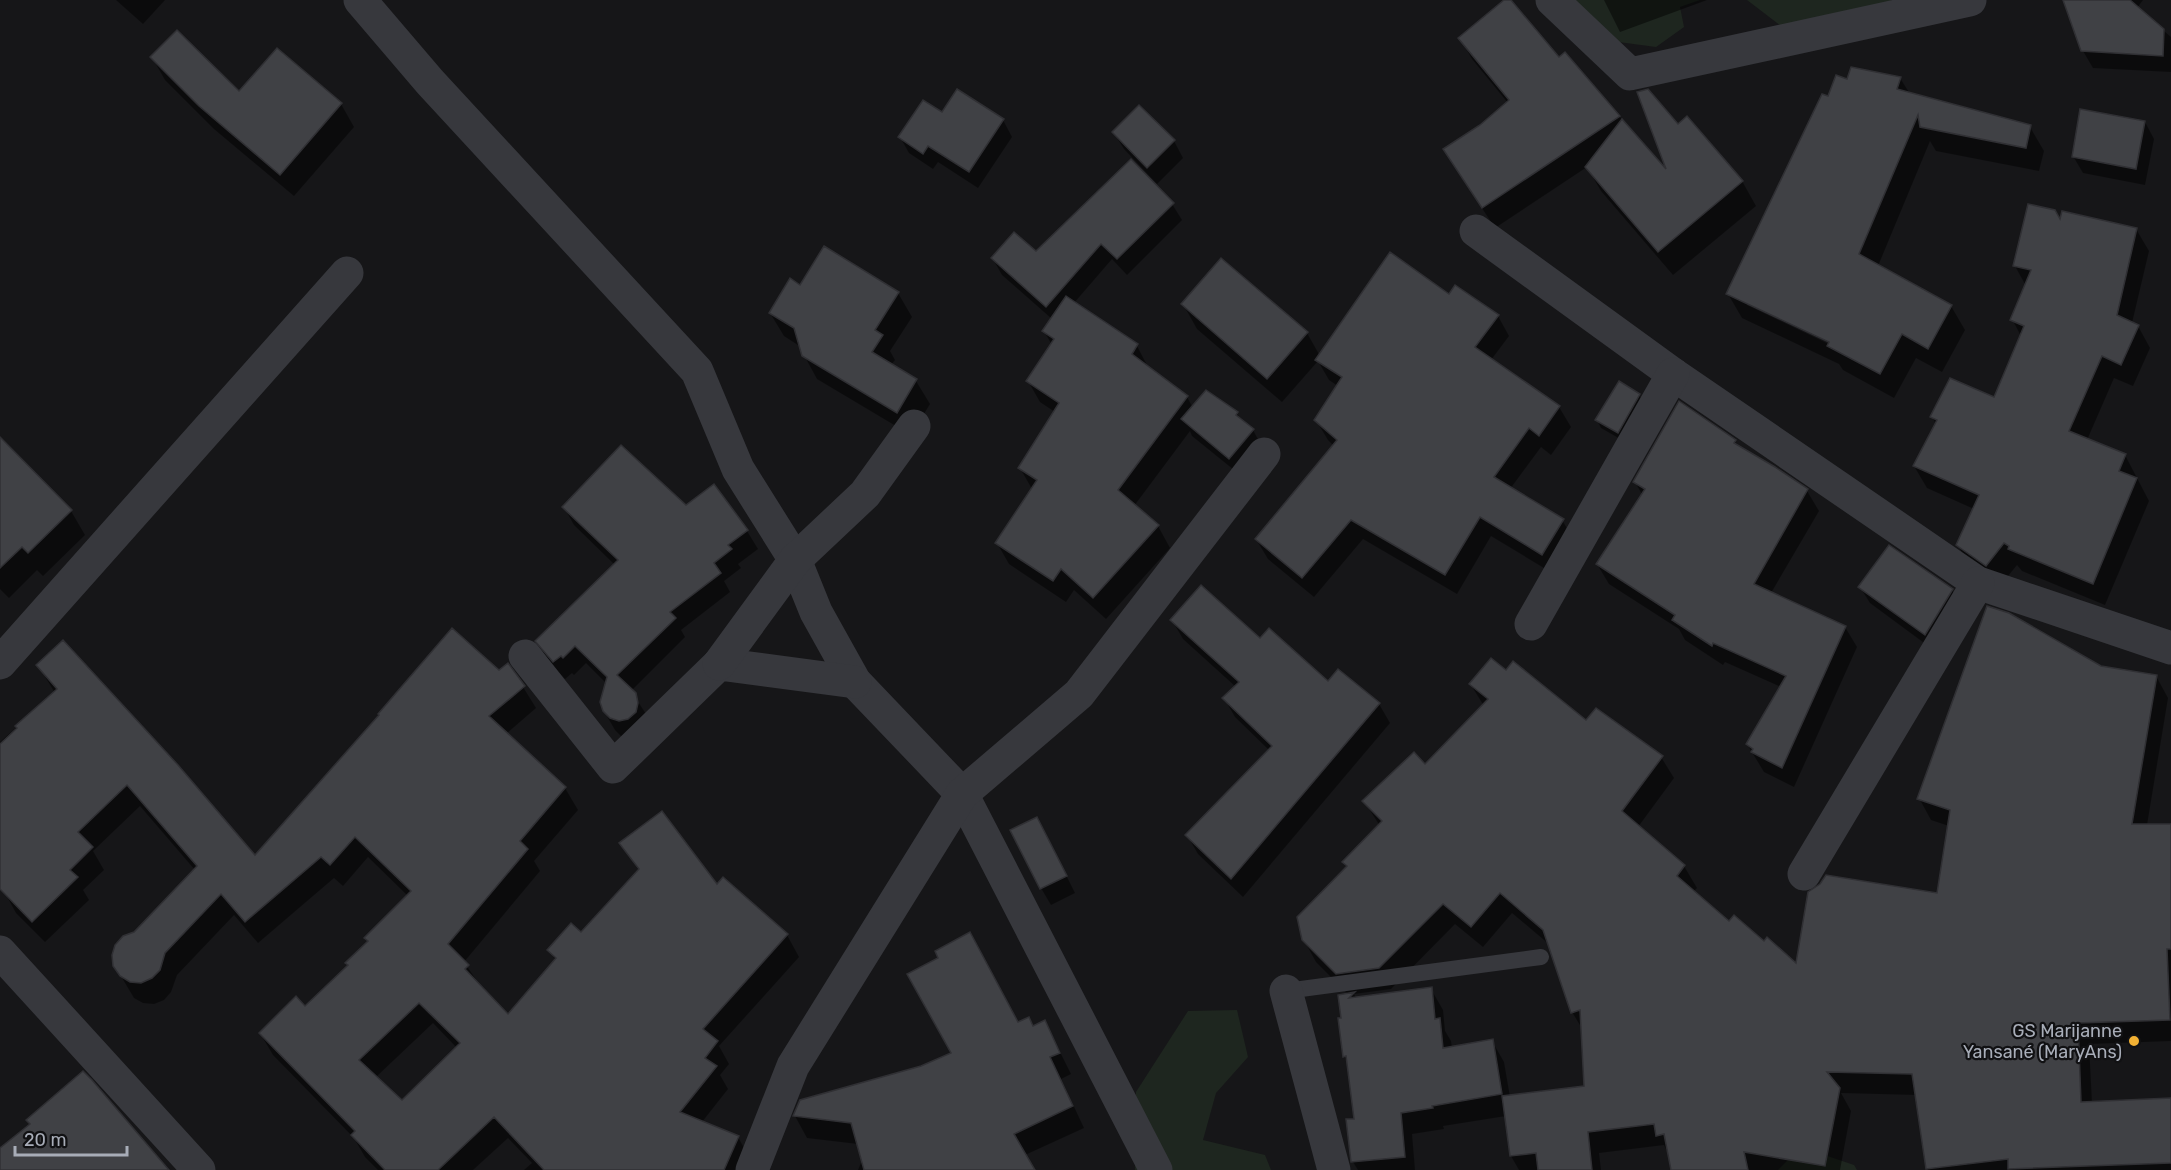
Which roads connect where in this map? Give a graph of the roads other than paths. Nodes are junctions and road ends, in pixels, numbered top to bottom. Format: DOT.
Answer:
graph roads {
  1 [pos="360,0"];
  2 [pos="1552,0"];
  3 [pos="1970,0"];
  4 [pos="1476,231"];
  5 [pos="347,273"];
  6 [pos="1673,374"];
  7 [pos="914,426"];
  8 [pos="1264,454"];
  9 [pos="795,560"];
  10 [pos="1978,583"];
  11 [pos="1531,624"];
  12 [pos="2171,648"];
  13 [pos="525,656"];
  14 [pos="0,663"];
  15 [pos="719,664"];
  16 [pos="855,682"];
  17 [pos="962,794"];
  18 [pos="1804,873"];
  19 [pos="0,952"];
  20 [pos="1541,957"];
  21 [pos="1286,991"];
  22 [pos="199,1170"];
  23 [pos="752,1170"];
  24 [pos="1156,1170"];
  25 [pos="1334,1170"];
  1 -- 9 [label="street"];
  2 -- 3 [label="street"];
  4 -- 6 [label="street"];
  5 -- 14 [label="street"];
  6 -- 10 [label="street"];
  6 -- 11 [label="street"];
  7 -- 9 [label="street"];
  8 -- 17 [label="street"];
  9 -- 15 [label="street"];
  9 -- 16 [label="street"];
  10 -- 12 [label="street"];
  10 -- 18 [label="street"];
  13 -- 15 [label="street"];
  15 -- 16 [label="street"];
  16 -- 17 [label="street"];
  17 -- 23 [label="street"];
  17 -- 24 [label="street"];
  19 -- 22 [label="street"];
  20 -- 21 [label="lane"];
  21 -- 25 [label="street"];
}
